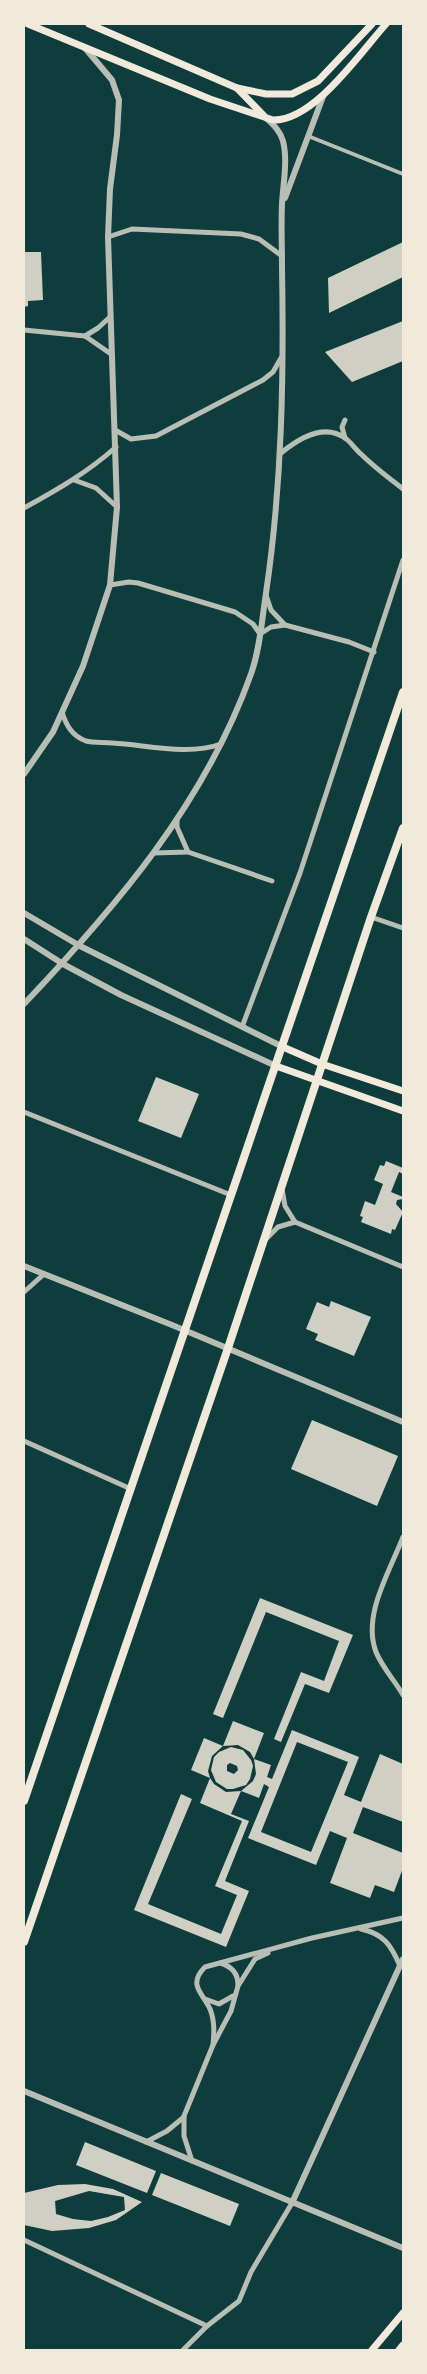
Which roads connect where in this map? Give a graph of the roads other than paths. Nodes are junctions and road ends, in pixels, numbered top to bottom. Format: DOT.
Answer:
graph roads {
  1 [pos="28,24"];
  2 [pos="89,24"];
  3 [pos="372,24"];
  4 [pos="386,24"];
  5 [pos="82,46"];
  6 [pos="237,88"];
  7 [pos="324,94"];
  8 [pos="265,117"];
  9 [pos="308,136"];
  10 [pos="403,174"];
  11 [pos="282,207"];
  12 [pos="108,237"];
  13 [pos="282,256"];
  14 [pos="110,317"];
  15 [pos="24,330"];
  16 [pos="85,336"];
  17 [pos="282,353"];
  18 [pos="111,354"];
  19 [pos="345,420"];
  20 [pos="115,430"];
  21 [pos="345,438"];
  22 [pos="116,446"];
  23 [pos="281,452"];
  24 [pos="74,480"];
  25 [pos="403,489"];
  26 [pos="117,507"];
  27 [pos="24,508"];
  28 [pos="403,560"];
  29 [pos="110,585"];
  30 [pos="266,592"];
  31 [pos="285,625"];
  32 [pos="260,634"];
  33 [pos="374,652"];
  34 [pos="403,692"];
  35 [pos="62,712"];
  36 [pos="223,743"];
  37 [pos="24,774"];
  38 [pos="177,818"];
  39 [pos="403,828"];
  40 [pos="188,852"];
  41 [pos="154,853"];
  42 [pos="272,881"];
  43 [pos="24,913"];
  44 [pos="371,917"];
  45 [pos="403,928"];
  46 [pos="24,939"];
  47 [pos="80,946"];
  48 [pos="63,964"];
  49 [pos="24,1004"];
  50 [pos="242,1027"];
  51 [pos="282,1047"];
  52 [pos="322,1064"];
  53 [pos="276,1066"];
  54 [pos="316,1081"];
  55 [pos="403,1091"];
  56 [pos="403,1111"];
  57 [pos="24,1112"];
  58 [pos="281,1185"];
  59 [pos="231,1195"];
  60 [pos="295,1222"];
  61 [pos="262,1243"];
  62 [pos="24,1266"];
  63 [pos="403,1267"];
  64 [pos="44,1274"];
  65 [pos="24,1292"];
  66 [pos="186,1331"];
  67 [pos="228,1348"];
  68 [pos="403,1422"];
  69 [pos="24,1441"];
  70 [pos="131,1489"];
  71 [pos="403,1537"];
  72 [pos="403,1695"];
  73 [pos="24,1801"];
  74 [pos="403,1918"];
  75 [pos="358,1928"];
  76 [pos="24,1942"];
  77 [pos="273,1950"];
  78 [pos="403,1959"];
  79 [pos="216,1963"];
  80 [pos="400,1966"];
  81 [pos="238,1986"];
  82 [pos="234,1995"];
  83 [pos="203,1998"];
  84 [pos="213,2046"];
  85 [pos="24,2092"];
  86 [pos="184,2116"];
  87 [pos="146,2142"];
  88 [pos="192,2160"];
  89 [pos="292,2203"];
  90 [pos="24,2240"];
  91 [pos="403,2248"];
  92 [pos="403,2313"];
  93 [pos="207,2326"];
  94 [pos="403,2345"];
  95 [pos="183,2350"];
  96 [pos="372,2350"];
  97 [pos="399,2350"];
  1 -- 5 [label="main road"];
  2 -- 6 [label="main road"];
  3 -- 6 [label="main road"];
  4 -- 7 [label="main road"];
  5 -- 8 [label="main road"];
  5 -- 12 [label="street"];
  6 -- 8 [label="main road"];
  7 -- 8 [label="main road"];
  7 -- 9 [label="street"];
  8 -- 11 [label="street"];
  9 -- 10 [label="street"];
  9 -- 11 [label="street"];
  11 -- 13 [label="street"];
  12 -- 13 [label="street"];
  12 -- 14 [label="street"];
  13 -- 17 [label="street"];
  14 -- 16 [label="street"];
  14 -- 18 [label="street"];
  15 -- 16 [label="street"];
  16 -- 18 [label="street"];
  17 -- 20 [label="street"];
  17 -- 23 [label="street"];
  18 -- 20 [label="street"];
  19 -- 21 [label="street"];
  20 -- 22 [label="street"];
  21 -- 23 [label="street"];
  21 -- 25 [label="street"];
  22 -- 24 [label="street"];
  22 -- 26 [label="street"];
  23 -- 30 [label="street"];
  24 -- 26 [label="street"];
  24 -- 27 [label="street"];
  26 -- 29 [label="street"];
  28 -- 33 [label="street"];
  29 -- 32 [label="street"];
  29 -- 35 [label="street"];
  30 -- 31 [label="street"];
  30 -- 32 [label="street"];
  31 -- 32 [label="street"];
  31 -- 33 [label="street"];
  32 -- 36 [label="street"];
  33 -- 50 [label="street"];
  34 -- 51 [label="main road"];
  35 -- 36 [label="street"];
  35 -- 37 [label="street"];
  36 -- 38 [label="street"];
  38 -- 40 [label="street"];
  38 -- 41 [label="street"];
  39 -- 44 [label="main road"];
  40 -- 41 [label="street"];
  40 -- 42 [label="street"];
  41 -- 47 [label="street"];
  43 -- 47 [label="street"];
  44 -- 45 [label="street"];
  44 -- 52 [label="main road"];
  46 -- 48 [label="street"];
  47 -- 48 [label="street"];
  47 -- 50 [label="street"];
  48 -- 49 [label="street"];
  48 -- 53 [label="street"];
  50 -- 51 [label="street"];
  51 -- 52 [label="main road"];
  51 -- 53 [label="main road"];
  52 -- 54 [label="main road"];
  52 -- 55 [label="main road"];
  53 -- 54 [label="main road"];
  53 -- 59 [label="main road"];
  54 -- 56 [label="main road"];
  54 -- 58 [label="main road"];
  57 -- 59 [label="street"];
  58 -- 60 [label="street"];
  58 -- 61 [label="main road"];
  59 -- 66 [label="main road"];
  60 -- 61 [label="street"];
  60 -- 63 [label="street"];
  61 -- 67 [label="main road"];
  62 -- 64 [label="street"];
  64 -- 65 [label="street"];
  64 -- 66 [label="street"];
  66 -- 67 [label="street"];
  66 -- 70 [label="main road"];
  67 -- 68 [label="street"];
  67 -- 76 [label="main road"];
  69 -- 70 [label="street"];
  70 -- 73 [label="main road"];
  71 -- 72 [label="street"];
  74 -- 75 [label="street"];
  75 -- 77 [label="street"];
  75 -- 80 [label="street"];
  77 -- 79 [label="street"];
  77 -- 81 [label="street"];
  78 -- 80 [label="street"];
  79 -- 81 [label="street"];
  79 -- 83 [label="street"];
  80 -- 89 [label="street"];
  81 -- 82 [label="street"];
  82 -- 83 [label="street"];
  82 -- 84 [label="street"];
  83 -- 84 [label="street"];
  84 -- 86 [label="street"];
  85 -- 87 [label="street"];
  86 -- 87 [label="street"];
  86 -- 88 [label="street"];
  87 -- 88 [label="street"];
  88 -- 89 [label="street"];
  89 -- 91 [label="street"];
  89 -- 93 [label="street"];
  90 -- 93 [label="street"];
  92 -- 96 [label="main road"];
  93 -- 95 [label="street"];
  94 -- 97 [label="main road"];
}
